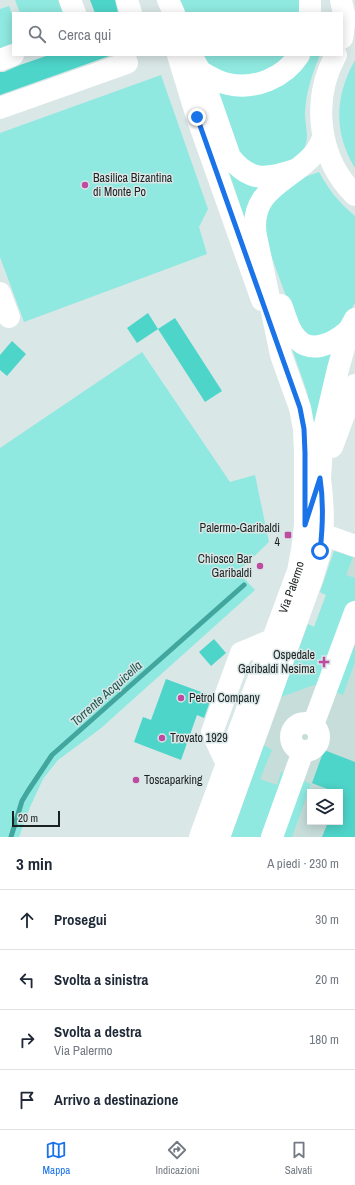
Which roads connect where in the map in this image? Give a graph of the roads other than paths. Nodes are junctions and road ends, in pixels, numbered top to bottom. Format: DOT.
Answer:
graph roads {
  1 [pos="70,0"];
  2 [pos="127,0"];
  3 [pos="162,0"];
  4 [pos="168,0"];
  5 [pos="310,0"];
  6 [pos="341,0"];
  7 [pos="75,12"];
  8 [pos="131,12"];
  9 [pos="166,12"];
  10 [pos="174,12"];
  11 [pos="310,12"];
  12 [pos="355,29"];
  13 [pos="343,31"];
  14 [pos="343,43"];
  15 [pos="12,55"];
  16 [pos="124,56"];
  17 [pos="178,56"];
  18 [pos="298,56"];
  19 [pos="336,56"];
  20 [pos="0,60"];
  21 [pos="195,63"];
  22 [pos="0,108"];
  23 [pos="324,138"];
  24 [pos="295,170"];
  25 [pos="355,195"];
  26 [pos="250,243"];
  27 [pos="267,288"];
  28 [pos="0,293"];
  29 [pos="9,317"];
  30 [pos="352,324"];
  31 [pos="290,329"];
  32 [pos="281,355"];
  33 [pos="355,385"];
  34 [pos="320,478"];
  35 [pos="313,529"];
  36 [pos="355,546"];
  37 [pos="355,612"];
  38 [pos="260,723"];
  39 [pos="300,736"];
  40 [pos="200,837"];
  41 [pos="219,837"];
  42 [pos="272,837"];
  1 -- 7 [label="main road"];
  2 -- 8 [label="main road"];
  3 -- 9 [label="main road"];
  4 -- 10 [label="main road"];
  5 -- 11 [label="main road"];
  6 -- 13 [label="main road"];
  12 -- 14 [label="main road"];
  15 -- 20 [label="main road"];
  16 -- 22 [label="main road"];
  17 -- 26 [label="main road, Via Palermo"];
  18 -- 21 [label="main road"];
  19 -- 23 [label="main road"];
  21 -- 24 [label="main road"];
  23 -- 24 [label="main road"];
  23 -- 25 [label="main road"];
  24 -- 26 [label="main road"];
  26 -- 27 [label="main road"];
  26 -- 31 [label="main road"];
  26 -- 32 [label="main road, Via Palermo"];
  27 -- 31 [label="main road"];
  27 -- 32 [label="main road"];
  28 -- 29 [label="main road"];
  30 -- 31 [label="main road"];
  30 -- 34 [label="main road"];
  32 -- 35 [label="main road, Via Palermo"];
  33 -- 34 [label="main road"];
  34 -- 35 [label="main road"];
  35 -- 36 [label="main road"];
  35 -- 38 [label="main road"];
  35 -- 40 [label="main road, Via Palermo"];
  37 -- 39 [label="main road"];
  38 -- 39 [label="main road"];
  38 -- 41 [label="main road"];
  39 -- 42 [label="main road"];
}
